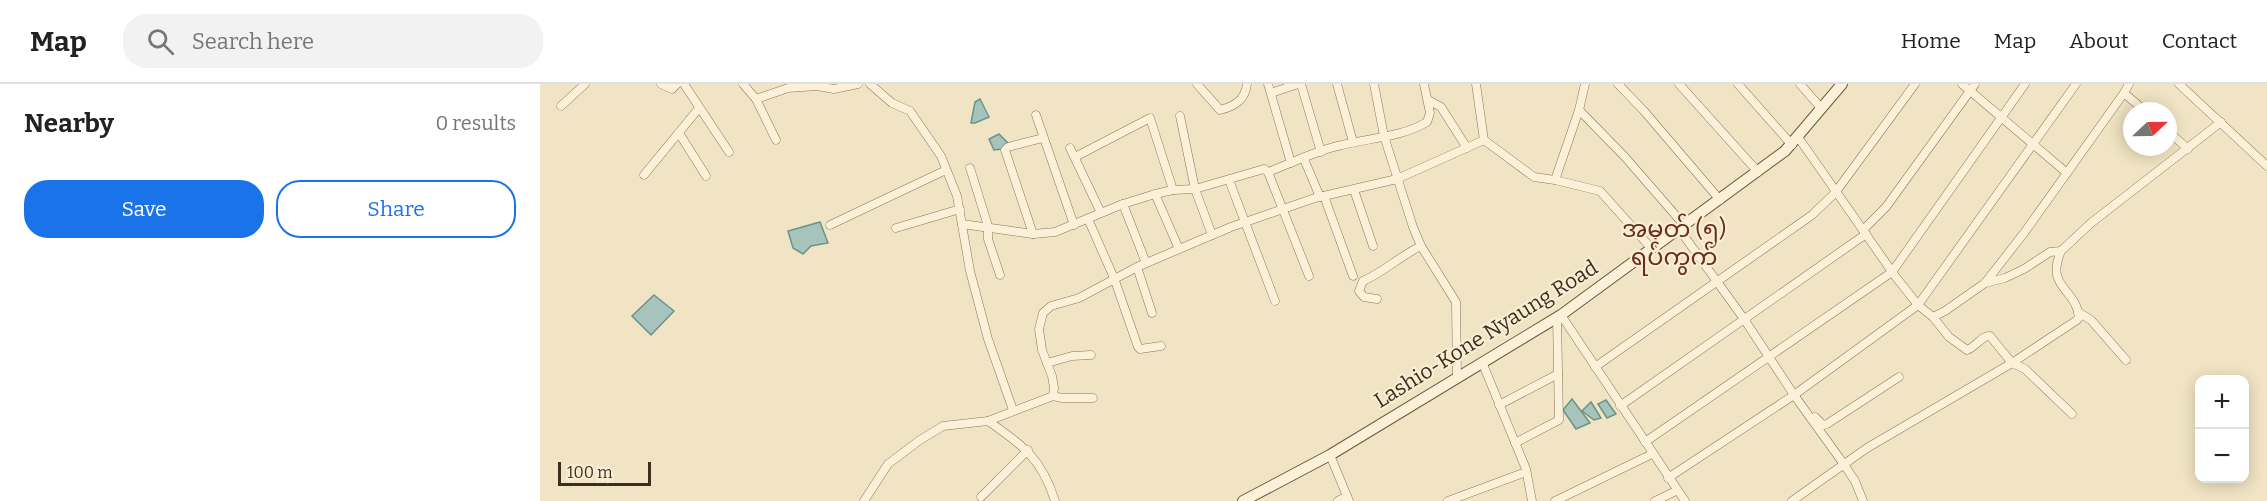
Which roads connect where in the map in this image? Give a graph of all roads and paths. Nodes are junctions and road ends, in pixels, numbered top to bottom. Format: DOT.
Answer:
graph roads {
  1 [pos="585,84"];
  2 [pos="661,84"];
  3 [pos="677,84"];
  4 [pos="684,84"];
  5 [pos="743,84"];
  6 [pos="858,84"];
  7 [pos="870,84"];
  8 [pos="1197,84"];
  9 [pos="1248,84"];
  10 [pos="1268,84"];
  11 [pos="1300,84"];
  12 [pos="1337,84"];
  13 [pos="1374,84"];
  14 [pos="1424,84"];
  15 [pos="1476,84"];
  16 [pos="1585,84"];
  17 [pos="1618,84"];
  18 [pos="1679,84"];
  19 [pos="1738,84"];
  20 [pos="1800,84"];
  21 [pos="1842,84"];
  22 [pos="1915,84"];
  23 [pos="1962,84"];
  24 [pos="2025,84"];
  25 [pos="2076,84"];
  26 [pos="2129,84"];
  27 [pos="2179,84"];
  28 [pos="1973,88"];
  29 [pos="1270,93"];
  30 [pos="2124,93"];
  31 [pos="756,99"];
  32 [pos="1428,100"];
  33 [pos="2134,102"];
  34 [pos="561,106"];
  35 [pos="699,108"];
  36 [pos="1821,108"];
  37 [pos="1579,110"];
  38 [pos="1036,115"];
  39 [pos="1180,116"];
  40 [pos="2001,117"];
  41 [pos="2221,122"];
  42 [pos="679,133"];
  43 [pos="1384,136"];
  44 [pos="1043,138"];
  45 [pos="2177,139"];
  46 [pos="776,140"];
  47 [pos="1484,140"];
  48 [pos="1795,141"];
  49 [pos="1353,142"];
  50 [pos="2034,145"];
  51 [pos="1070,148"];
  52 [pos="1467,148"];
  53 [pos="2188,149"];
  54 [pos="729,152"];
  55 [pos="1321,152"];
  56 [pos="1075,157"];
  57 [pos="1304,159"];
  58 [pos="1291,164"];
  59 [pos="2267,166"];
  60 [pos="970,168"];
  61 [pos="946,170"];
  62 [pos="1268,172"];
  63 [pos="1758,172"];
  64 [pos="2067,173"];
  65 [pos="644,175"];
  66 [pos="706,176"];
  67 [pos="1397,179"];
  68 [pos="1229,180"];
  69 [pos="1555,180"];
  70 [pos="1194,189"];
  71 [pos="1173,190"];
  72 [pos="1354,190"];
  73 [pos="1835,193"];
  74 [pos="1155,194"];
  75 [pos="1322,197"];
  76 [pos="1720,200"];
  77 [pos="1123,204"];
  78 [pos="960,209"];
  79 [pos="1282,210"];
  80 [pos="1101,213"];
  81 [pos="1088,219"];
  82 [pos="1245,223"];
  83 [pos="962,224"];
  84 [pos="830,225"];
  85 [pos="1074,225"];
  86 [pos="1682,227"];
  87 [pos="896,228"];
  88 [pos="988,228"];
  89 [pos="1865,232"];
  90 [pos="1033,234"];
  91 [pos="1212,235"];
  92 [pos="1373,246"];
  93 [pos="1421,246"];
  94 [pos="1179,249"];
  95 [pos="1652,249"];
  96 [pos="2061,251"];
  97 [pos="1146,263"];
  98 [pos="1137,267"];
  99 [pos="1892,272"];
  100 [pos="1000,274"];
  101 [pos="1309,276"];
  102 [pos="1353,276"];
  103 [pos="1114,278"];
  104 [pos="1716,281"];
  105 [pos="1985,283"];
  106 [pos="1377,299"];
  107 [pos="1275,302"];
  108 [pos="1918,305"];
  109 [pos="2078,312"];
  110 [pos="1152,313"];
  111 [pos="1559,316"];
  112 [pos="1933,316"];
  113 [pos="1744,320"];
  114 [pos="1161,346"];
  115 [pos="1091,355"];
  116 [pos="1769,357"];
  117 [pos="2126,360"];
  118 [pos="1482,362"];
  119 [pos="1047,363"];
  120 [pos="2012,363"];
  121 [pos="1594,367"];
  122 [pos="1558,374"];
  123 [pos="1899,377"];
  124 [pos="1457,378"];
  125 [pos="1794,395"];
  126 [pos="1053,396"];
  127 [pos="1093,398"];
  128 [pos="1499,405"];
  129 [pos="1620,406"];
  130 [pos="1013,410"];
  131 [pos="2072,414"];
  132 [pos="988,421"];
  133 [pos="1645,442"];
  134 [pos="1515,443"];
  135 [pos="1028,450"];
  136 [pos="1652,454"];
  137 [pos="1330,455"];
  138 [pos="1843,463"];
  139 [pos="1526,472"];
  140 [pos="1668,478"];
  141 [pos="1676,490"];
  142 [pos="981,497"];
  143 [pos="1261,497"];
  144 [pos="1348,498"];
  145 [pos="864,501"];
  146 [pos="1055,501"];
  147 [pos="1243,501"];
  148 [pos="1338,501"];
  149 [pos="1448,501"];
  150 [pos="1532,501"];
  151 [pos="1555,501"];
  152 [pos="1654,501"];
  153 [pos="1685,501"];
  154 [pos="1792,501"];
  155 [pos="1863,501"];
  1 -- 34 [label="street"];
  2 -- 3 [label="street"];
  4 -- 35 [label="street"];
  5 -- 31 [label="street"];
  6 -- 31 [label="street"];
  7 -- 61 [label="street"];
  8 -- 9 [label="street"];
  10 -- 29 [label="street"];
  11 -- 29 [label="street"];
  11 -- 55 [label="street"];
  12 -- 49 [label="street"];
  13 -- 43 [label="street"];
  14 -- 32 [label="street"];
  15 -- 47 [label="street"];
  16 -- 37 [label="street"];
  17 -- 76 [label="street"];
  18 -- 63 [label="street"];
  19 -- 48 [label="street"];
  20 -- 36 [label="street"];
  21 -- 36 [label="main road, Lashio-Kone Nyaung Road"];
  22 -- 73 [label="street"];
  23 -- 28 [label="street"];
  24 -- 40 [label="street"];
  25 -- 50 [label="street"];
  26 -- 30 [label="street"];
  27 -- 41 [label="street"];
  28 -- 40 [label="street"];
  28 -- 89 [label="street"];
  29 -- 58 [label="street"];
  30 -- 33 [label="street"];
  30 -- 64 [label="street"];
  31 -- 46 [label="street"];
  32 -- 43 [label="street"];
  32 -- 52 [label="street"];
  35 -- 42 [label="street"];
  35 -- 54 [label="street"];
  36 -- 48 [label="main road, Lashio-Kone Nyaung Road"];
  37 -- 69 [label="street"];
  37 -- 86 [label="street"];
  38 -- 44 [label="street"];
  39 -- 70 [label="street"];
  40 -- 50 [label="street"];
  40 -- 99 [label="street"];
  41 -- 53 [label="street"];
  41 -- 59 [label="street"];
  42 -- 65 [label="street"];
  42 -- 66 [label="street"];
  43 -- 49 [label="street"];
  43 -- 67 [label="street"];
  44 -- 85 [label="street"];
  44 -- 90 [label="street"];
  45 -- 53 [label="street"];
  47 -- 52 [label="street"];
  47 -- 69 [label="street"];
  48 -- 63 [label="main road, Lashio-Kone Nyaung Road"];
  48 -- 73 [label="street"];
  49 -- 55 [label="street"];
  50 -- 64 [label="street"];
  50 -- 108 [label="street"];
  51 -- 56 [label="street"];
  52 -- 67 [label="street"];
  53 -- 96 [label="street"];
  55 -- 57 [label="street"];
  56 -- 71 [label="street"];
  56 -- 80 [label="street"];
  57 -- 58 [label="street"];
  57 -- 75 [label="street"];
  58 -- 62 [label="street"];
  60 -- 88 [label="street"];
  61 -- 78 [label="street"];
  61 -- 84 [label="street"];
  62 -- 68 [label="street"];
  62 -- 79 [label="street"];
  63 -- 76 [label="main road, Lashio-Kone Nyaung Road"];
  64 -- 105 [label="street"];
  67 -- 72 [label="street"];
  67 -- 93 [label="street"];
  68 -- 70 [label="street"];
  68 -- 82 [label="street"];
  69 -- 95 [label="street"];
  70 -- 71 [label="street"];
  70 -- 91 [label="street"];
  71 -- 74 [label="street"];
  72 -- 75 [label="street"];
  72 -- 92 [label="street"];
  73 -- 89 [label="street"];
  73 -- 104 [label="street"];
  74 -- 77 [label="street"];
  74 -- 94 [label="street"];
  75 -- 79 [label="street"];
  75 -- 102 [label="street"];
  76 -- 86 [label="main road, Lashio-Kone Nyaung Road"];
  77 -- 80 [label="street"];
  77 -- 97 [label="street"];
  78 -- 83 [label="street"];
  78 -- 87 [label="street"];
  79 -- 82 [label="street"];
  79 -- 101 [label="street"];
  80 -- 81 [label="street"];
  81 -- 85 [label="street"];
  81 -- 103 [label="street"];
  82 -- 91 [label="street"];
  82 -- 107 [label="street"];
  83 -- 88 [label="street"];
  83 -- 130 [label="street"];
  85 -- 90 [label="street"];
  86 -- 95 [label="main road, Lashio-Kone Nyaung Road"];
  86 -- 104 [label="street"];
  88 -- 90 [label="street"];
  88 -- 100 [label="street"];
  89 -- 99 [label="street"];
  89 -- 113 [label="street"];
  91 -- 94 [label="street"];
  93 -- 106 [label="street"];
  93 -- 124 [label="street"];
  94 -- 97 [label="street"];
  95 -- 111 [label="main road, Lashio-Kone Nyaung Road"];
  96 -- 105 [label="street"];
  96 -- 109 [label="street"];
  97 -- 98 [label="street"];
  98 -- 103 [label="street"];
  98 -- 110 [label="street"];
  99 -- 108 [label="street"];
  99 -- 116 [label="street"];
  103 -- 114 [label="street"];
  103 -- 119 [label="street"];
  104 -- 113 [label="street"];
  104 -- 121 [label="street"];
  105 -- 112 [label="street"];
  108 -- 112 [label="street"];
  108 -- 125 [label="street"];
  109 -- 117 [label="street"];
  109 -- 120 [label="street"];
  111 -- 118 [label="main road, Lashio-Kone Nyaung Road"];
  111 -- 121 [label="street"];
  111 -- 122 [label="street"];
  112 -- 120 [label="street"];
  113 -- 116 [label="street"];
  113 -- 129 [label="street"];
  115 -- 119 [label="street"];
  116 -- 125 [label="street"];
  116 -- 133 [label="street"];
  118 -- 124 [label="main road, Lashio-Kone Nyaung Road"];
  118 -- 128 [label="street"];
  119 -- 126 [label="street"];
  120 -- 131 [label="street"];
  120 -- 138 [label="street"];
  121 -- 129 [label="street"];
  122 -- 128 [label="street"];
  122 -- 134 [label="street"];
  123 -- 125 [label="street"];
  124 -- 137 [label="main road, Lashio-Kone Nyaung Road"];
  125 -- 138 [label="street"];
  125 -- 140 [label="street"];
  126 -- 127 [label="street"];
  126 -- 130 [label="street"];
  128 -- 134 [label="street"];
  129 -- 133 [label="street"];
  130 -- 132 [label="street"];
  132 -- 135 [label="street"];
  132 -- 145 [label="street"];
  133 -- 136 [label="street"];
  134 -- 139 [label="street"];
  135 -- 142 [label="street"];
  135 -- 146 [label="street"];
  136 -- 140 [label="street"];
  136 -- 151 [label="street"];
  137 -- 143 [label="main road, Lashio-Kone Nyaung Road"];
  137 -- 144 [label="street"];
  138 -- 154 [label="street"];
  138 -- 155 [label="street"];
  139 -- 149 [label="street"];
  139 -- 150 [label="street"];
  140 -- 141 [label="street"];
  141 -- 152 [label="street"];
  141 -- 153 [label="street"];
  143 -- 147 [label="main road, Lashio-Kone Nyaung Road"];
  144 -- 148 [label="street"];
}
